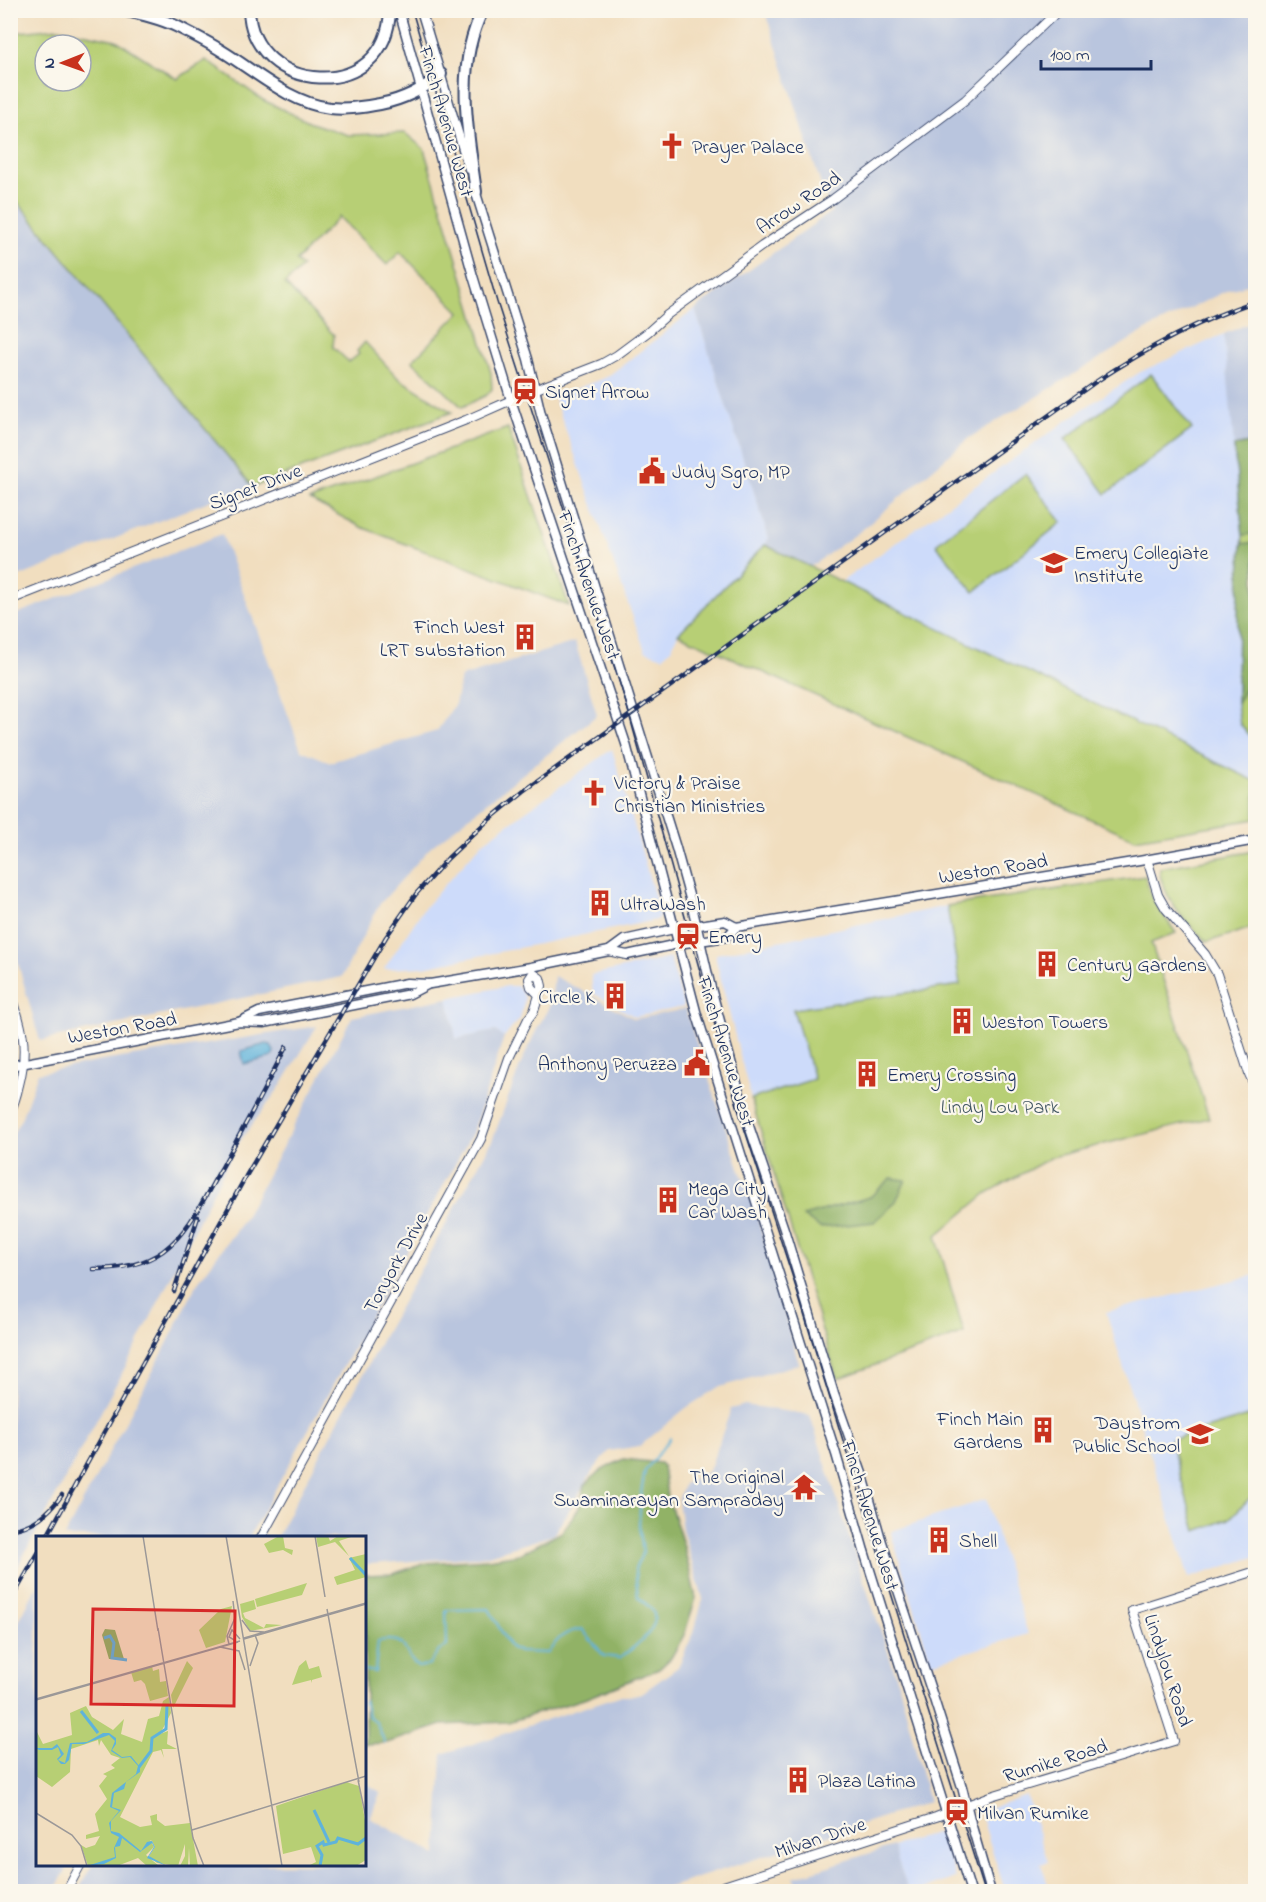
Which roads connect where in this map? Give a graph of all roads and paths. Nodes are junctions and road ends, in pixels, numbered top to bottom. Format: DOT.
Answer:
graph roads {
  1 [pos="121,10"];
  2 [pos="249,10"];
  3 [pos="390,10"];
  4 [pos="399,10"];
  5 [pos="421,10"];
  6 [pos="483,10"];
  7 [pos="1059,10"];
  8 [pos="441,75"];
  9 [pos="421,88"];
  10 [pos="476,192"];
  11 [pos="534,390"];
  12 [pos="511,400"];
  13 [pos="10,600"];
  14 [pos="1256,840"];
  15 [pos="1147,859"];
  16 [pos="697,926"];
  17 [pos="736,927"];
  18 [pos="674,929"];
  19 [pos="699,941"];
  20 [pos="678,944"];
  21 [pos="609,951"];
  22 [pos="532,970"];
  23 [pos="10,990"];
  24 [pos="24,1062"];
  25 [pos="10,1066"];
  26 [pos="1256,1089"];
  27 [pos="10,1112"];
  28 [pos="262,1536"];
  29 [pos="1256,1571"];
  30 [pos="1174,1741"];
  31 [pos="967,1806"];
  32 [pos="946,1814"];
  33 [pos="80,1866"];
  34 [pos="66,1892"];
  35 [pos="705,1892"];
  36 [pos="971,1892"];
  37 [pos="991,1892"];
  1 -- 9 [label="highway"];
  2 -- 3 [label="highway"];
  4 -- 9 [label="main road, Finch Avenue West"];
  5 -- 8 [label="main road, Finch Avenue West"];
  6 -- 10 [label="highway"];
  7 -- 11 [label="street, Arrow Road"];
  8 -- 9 [label="highway"];
  8 -- 10 [label="main road, Finch Avenue West"];
  9 -- 12 [label="main road, Finch Avenue West"];
  10 -- 11 [label="main road, Finch Avenue West"];
  11 -- 12 [label="street, Arrow Road"];
  11 -- 16 [label="main road, Finch Avenue West"];
  12 -- 13 [label="street, Signet Drive"];
  12 -- 18 [label="main road, Finch Avenue West"];
  14 -- 15 [label="main road, Weston Road"];
  15 -- 17 [label="main road, Weston Road"];
  15 -- 26 [label="street"];
  16 -- 17 [label="main road, Weston Road"];
  16 -- 18 [label="main road, Weston Road"];
  16 -- 19 [label="main road, Finch Avenue West"];
  17 -- 19 [label="main road, Weston Road"];
  18 -- 20 [label="main road, Finch Avenue West"];
  18 -- 21 [label="main road, Weston Road"];
  19 -- 20 [label="main road, Weston Road"];
  19 -- 31 [label="main road, Finch Avenue West"];
  20 -- 21 [label="main road, Weston Road"];
  20 -- 32 [label="main road, Finch Avenue West"];
  21 -- 22 [label="main road, Weston Road"];
  22 -- 24 [label="main road, Weston Road"];
  22 -- 28 [label="street, Toryork Drive"];
  23 -- 24 [label="street"];
  24 -- 25 [label="main road, Weston Road"];
  24 -- 27 [label="street"];
  29 -- 30 [label="street, Lindylou Road"];
  30 -- 31 [label="street, Rumike Road"];
  31 -- 32 [label="street, Rumike Road"];
  31 -- 37 [label="main road, Finch Avenue West"];
  32 -- 35 [label="street, Milvan Drive"];
  32 -- 36 [label="main road, Finch Avenue West"];
  33 -- 34 [label="street"];
}
